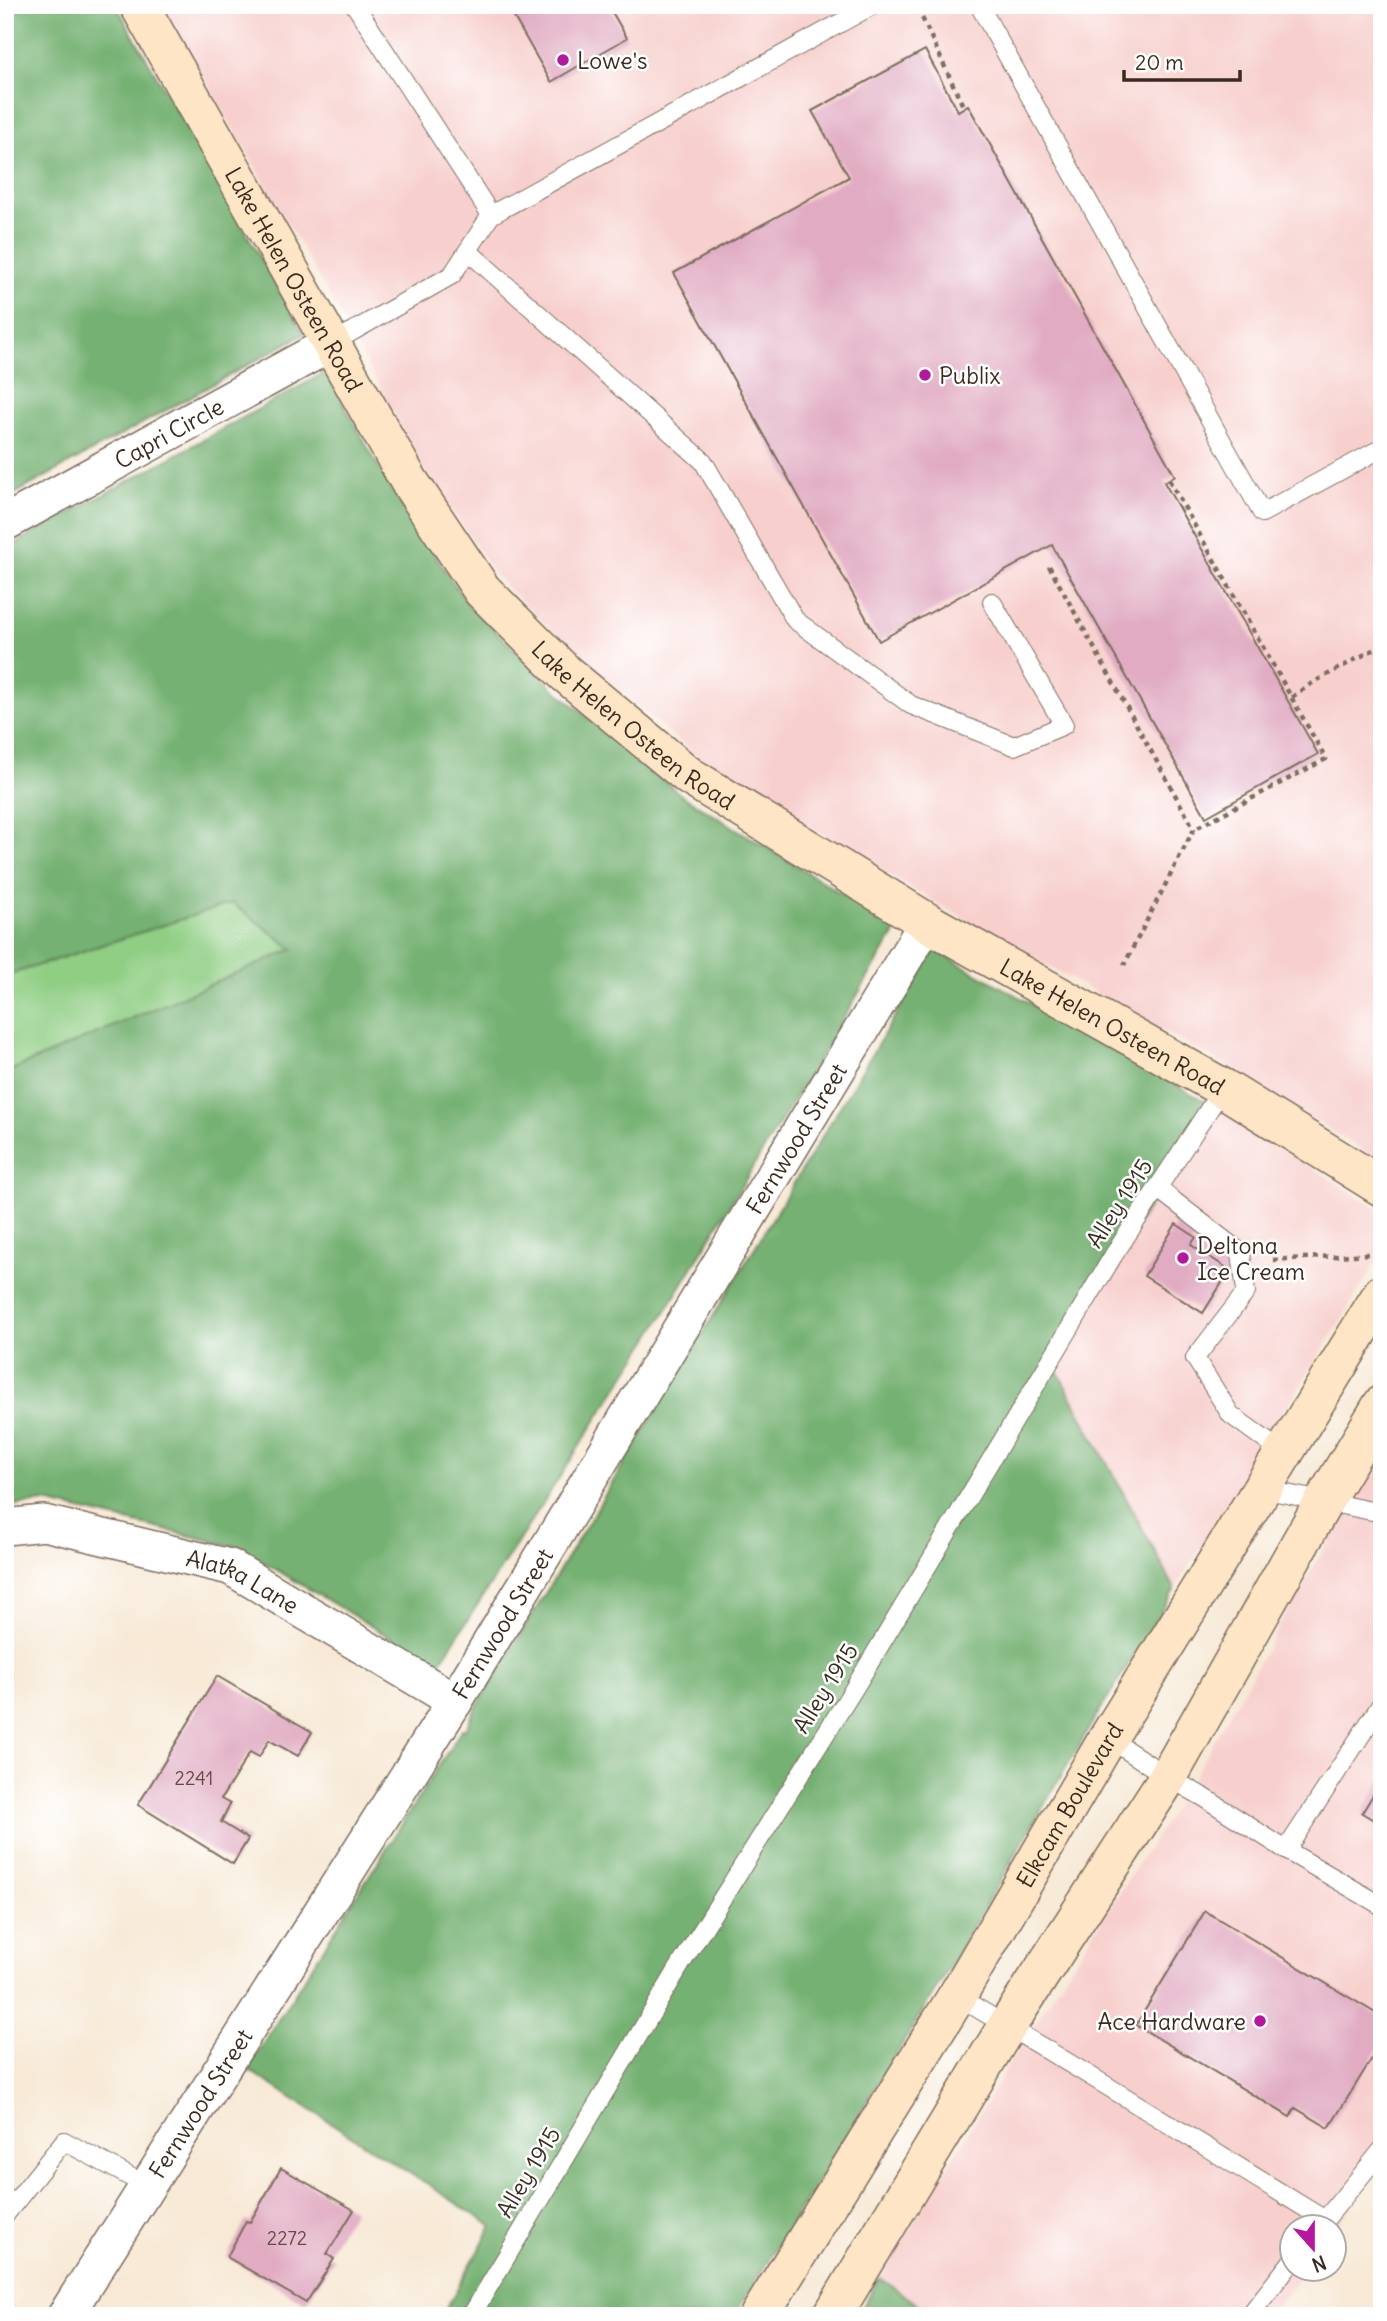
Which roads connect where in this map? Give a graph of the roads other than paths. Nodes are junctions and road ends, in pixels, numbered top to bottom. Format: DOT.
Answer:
graph roads {
  1 [pos="139,5"];
  2 [pos="355,5"];
  3 [pos="873,5"];
  4 [pos="978,5"];
  5 [pos="491,215"];
  6 [pos="468,251"];
  7 [pos="332,343"];
  8 [pos="1382,448"];
  9 [pos="5,523"];
  10 [pos="992,602"];
  11 [pos="927,922"];
  12 [pos="1223,1088"];
  13 [pos="1382,1186"];
  14 [pos="1157,1188"];
  15 [pos="1382,1294"];
  16 [pos="1382,1405"];
  17 [pos="1283,1453"];
  18 [pos="1262,1489"];
  19 [pos="1324,1501"];
  20 [pos="1382,1513"];
  21 [pos="5,1527"];
  22 [pos="455,1700"];
  23 [pos="1382,1703"];
  24 [pos="1108,1738"];
  25 [pos="1168,1777"];
  26 [pos="1286,1850"];
  27 [pos="1382,1906"];
  28 [pos="957,1996"];
  29 [pos="1007,2026"];
  30 [pos="1382,2150"];
  31 [pos="147,2186"];
  32 [pos="1305,2212"];
  33 [pos="1332,2212"];
  34 [pos="5,2215"];
  35 [pos="1278,2280"];
  36 [pos="65,2316"];
  37 [pos="471,2316"];
  38 [pos="759,2316"];
  39 [pos="832,2316"];
  40 [pos="1249,2316"];
  1 -- 7 [label="street, Lake Helen Osteen Road"];
  2 -- 5 [label="lane"];
  3 -- 5 [label="lane"];
  4 -- 8 [label="lane"];
  5 -- 6 [label="lane"];
  6 -- 7 [label="lane"];
  6 -- 10 [label="lane"];
  7 -- 9 [label="street, Capri Circle"];
  7 -- 11 [label="street, Lake Helen Osteen Road"];
  11 -- 12 [label="street, Lake Helen Osteen Road"];
  11 -- 22 [label="street, Fernwood Street"];
  12 -- 13 [label="street, Lake Helen Osteen Road"];
  12 -- 14 [label="lane, Alley 1915"];
  14 -- 17 [label="lane"];
  14 -- 37 [label="lane, Alley 1915"];
  15 -- 17 [label="street, Elkcam Boulevard"];
  16 -- 19 [label="street"];
  17 -- 18 [label="street, Elkcam Boulevard"];
  18 -- 19 [label="lane"];
  18 -- 24 [label="street, Elkcam Boulevard"];
  19 -- 20 [label="lane"];
  19 -- 25 [label="street"];
  21 -- 22 [label="street, Alatka Lane"];
  22 -- 31 [label="street, Fernwood Street"];
  23 -- 26 [label="lane"];
  24 -- 25 [label="lane"];
  24 -- 28 [label="street, Elkcam Boulevard"];
  25 -- 26 [label="lane"];
  25 -- 29 [label="street"];
  26 -- 27 [label="lane"];
  28 -- 29 [label="lane"];
  28 -- 38 [label="street, Elkcam Boulevard"];
  29 -- 32 [label="lane"];
  29 -- 39 [label="street"];
  30 -- 33 [label="lane"];
  31 -- 34 [label="lane"];
  31 -- 36 [label="street, Fernwood Street"];
  35 -- 40 [label="lane"];
}
